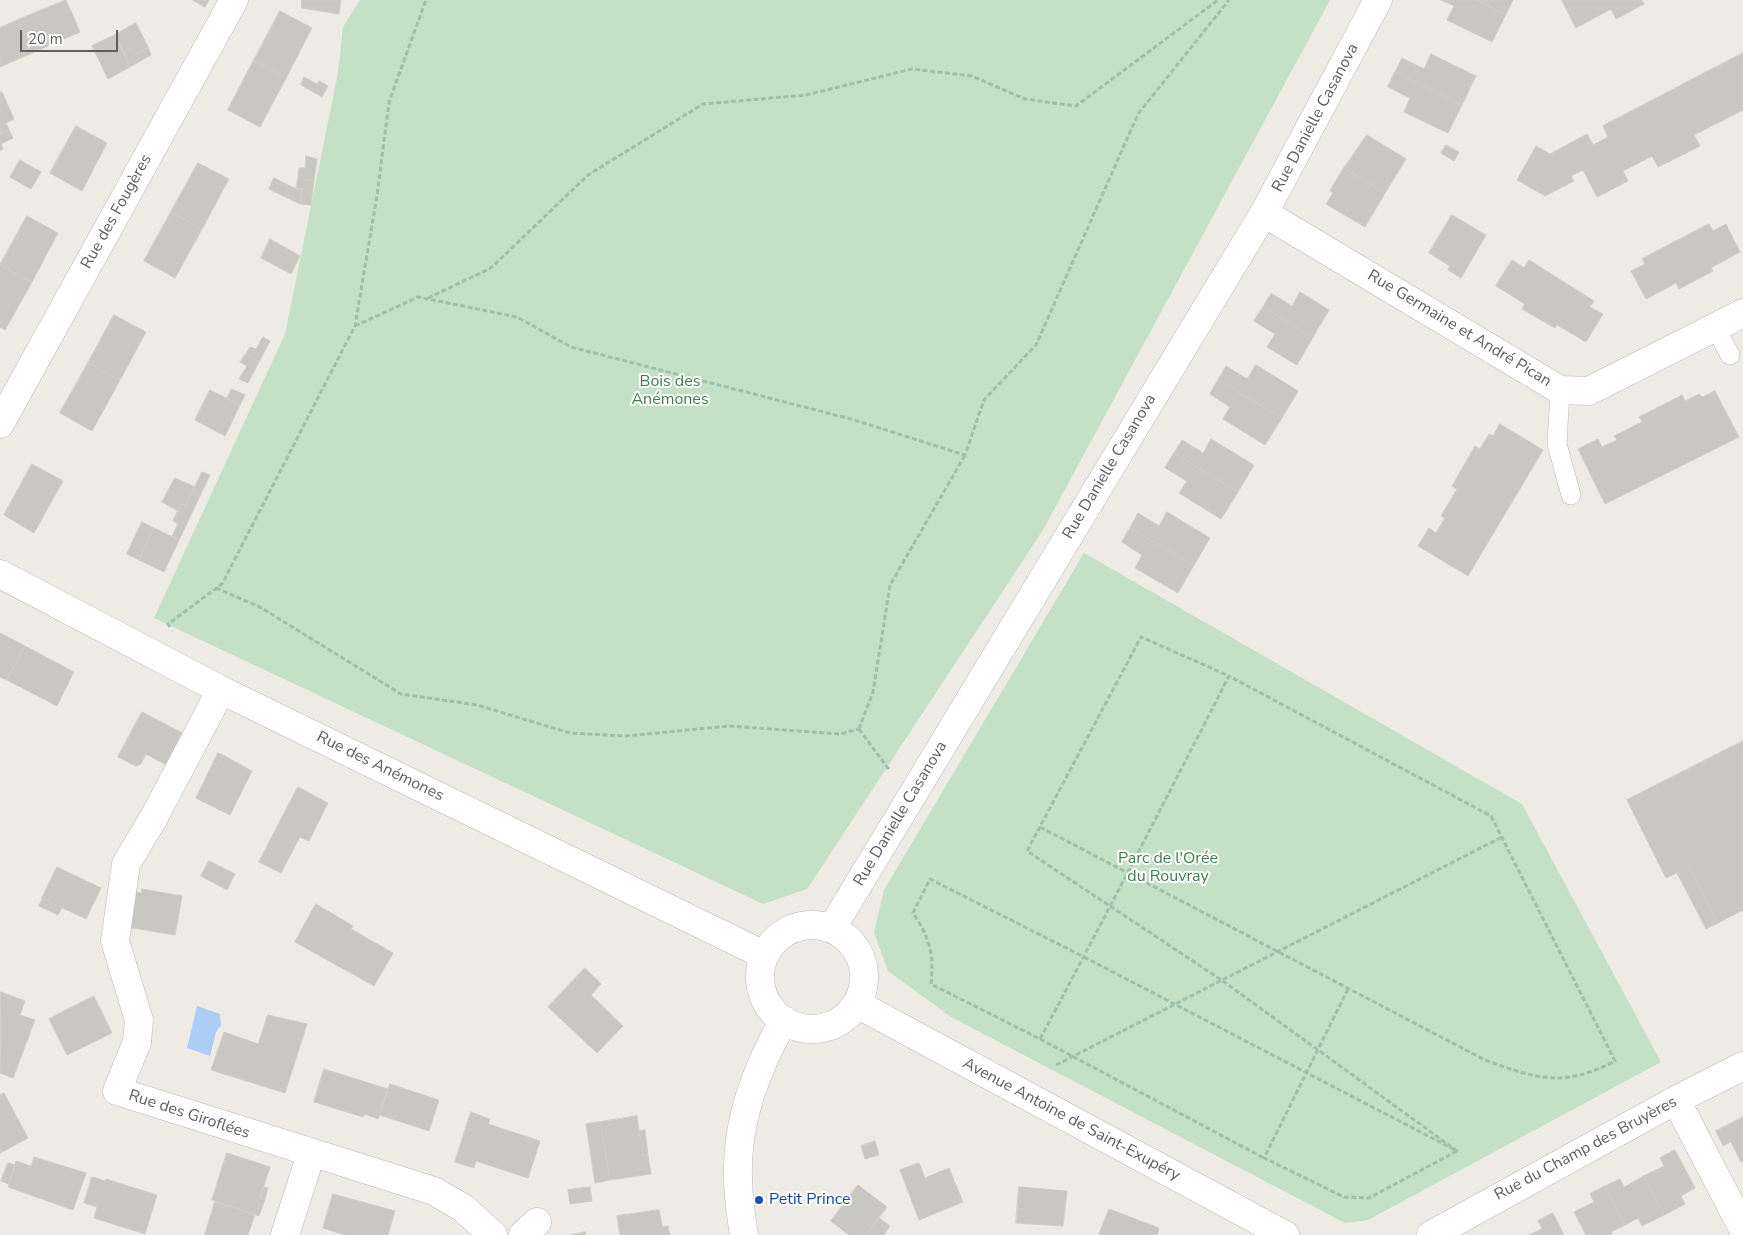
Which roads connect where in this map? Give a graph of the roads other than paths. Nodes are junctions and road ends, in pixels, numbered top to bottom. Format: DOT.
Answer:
graph roads {
  1 [pos="234,0"];
  2 [pos="1378,0"];
  3 [pos="1264,213"];
  4 [pos="1743,313"];
  5 [pos="1715,327"];
  6 [pos="1730,355"];
  7 [pos="1560,390"];
  8 [pos="0,424"];
  9 [pos="1571,495"];
  10 [pos="0,574"];
  11 [pos="221,690"];
  12 [pos="832,928"];
  13 [pos="764,955"];
  14 [pos="857,1004"];
  15 [pos="784,1020"];
  16 [pos="1743,1066"];
  17 [pos="1676,1100"];
  18 [pos="311,1154"];
  19 [pos="1743,1229"];
  20 [pos="285,1235"];
  21 [pos="493,1235"];
  22 [pos="744,1235"];
  23 [pos="1285,1235"];
  24 [pos="1431,1235"];
  1 -- 8 [label="street, Rue des Fougères"];
  2 -- 3 [label="street, Rue Danielle Casanova"];
  3 -- 7 [label="street, Rue Germaine et André Pican"];
  3 -- 12 [label="street, Rue Danielle Casanova"];
  4 -- 5 [label="street, Rue Germaine et André Pican"];
  5 -- 6 [label="lane"];
  5 -- 7 [label="street, Rue Germaine et André Pican"];
  7 -- 9 [label="lane"];
  10 -- 11 [label="street, Rue des Anémones"];
  11 -- 13 [label="street, Rue des Anémones"];
  11 -- 18 [label="street, Rue des Giroflées"];
  12 -- 13 [label="street"];
  12 -- 14 [label="street"];
  13 -- 15 [label="street"];
  14 -- 15 [label="street"];
  14 -- 23 [label="street, Avenue Antoine de Saint-Exupéry"];
  15 -- 22 [label="street"];
  16 -- 17 [label="street, Rue du Champ des Bruyères"];
  17 -- 19 [label="street"];
  17 -- 24 [label="street, Rue du Champ des Bruyères"];
  18 -- 20 [label="street"];
  18 -- 21 [label="street, Rue des Giroflées"];
}
